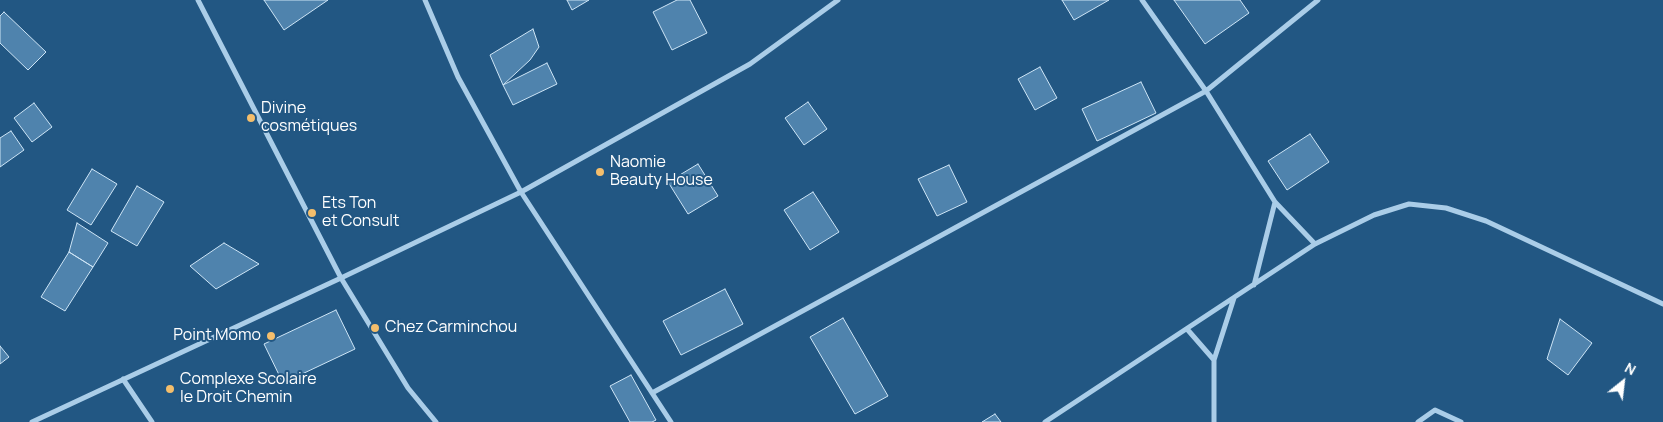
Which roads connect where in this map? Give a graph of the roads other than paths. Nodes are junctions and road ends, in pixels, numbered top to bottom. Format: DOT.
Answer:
graph roads {
  1 [pos="198,0"];
  2 [pos="424,0"];
  3 [pos="838,0"];
  4 [pos="1142,0"];
  5 [pos="1318,0"];
  6 [pos="1206,91"];
  7 [pos="521,192"];
  8 [pos="1275,202"];
  9 [pos="1315,244"];
  10 [pos="341,278"];
  11 [pos="1254,285"];
  12 [pos="1234,297"];
  13 [pos="1663,304"];
  14 [pos="1187,329"];
  15 [pos="1214,360"];
  16 [pos="123,379"];
  17 [pos="652,393"];
  18 [pos="32,422"];
  19 [pos="152,422"];
  20 [pos="436,422"];
  21 [pos="671,422"];
  22 [pos="1045,422"];
  23 [pos="1214,422"];
  24 [pos="1418,422"];
  25 [pos="1461,422"];
  1 -- 10 [label="street"];
  2 -- 7 [label="street"];
  3 -- 7 [label="street"];
  4 -- 6 [label="street"];
  5 -- 6 [label="street"];
  6 -- 8 [label="street"];
  6 -- 17 [label="street"];
  7 -- 10 [label="street"];
  7 -- 17 [label="street"];
  8 -- 9 [label="street"];
  8 -- 11 [label="street"];
  9 -- 11 [label="street"];
  9 -- 13 [label="street"];
  10 -- 16 [label="street"];
  10 -- 20 [label="street"];
  11 -- 12 [label="street"];
  12 -- 14 [label="street"];
  12 -- 15 [label="street"];
  14 -- 15 [label="street"];
  14 -- 22 [label="street"];
  15 -- 23 [label="street"];
  16 -- 18 [label="street"];
  16 -- 19 [label="street"];
  17 -- 21 [label="street"];
  24 -- 25 [label="street"];
}
